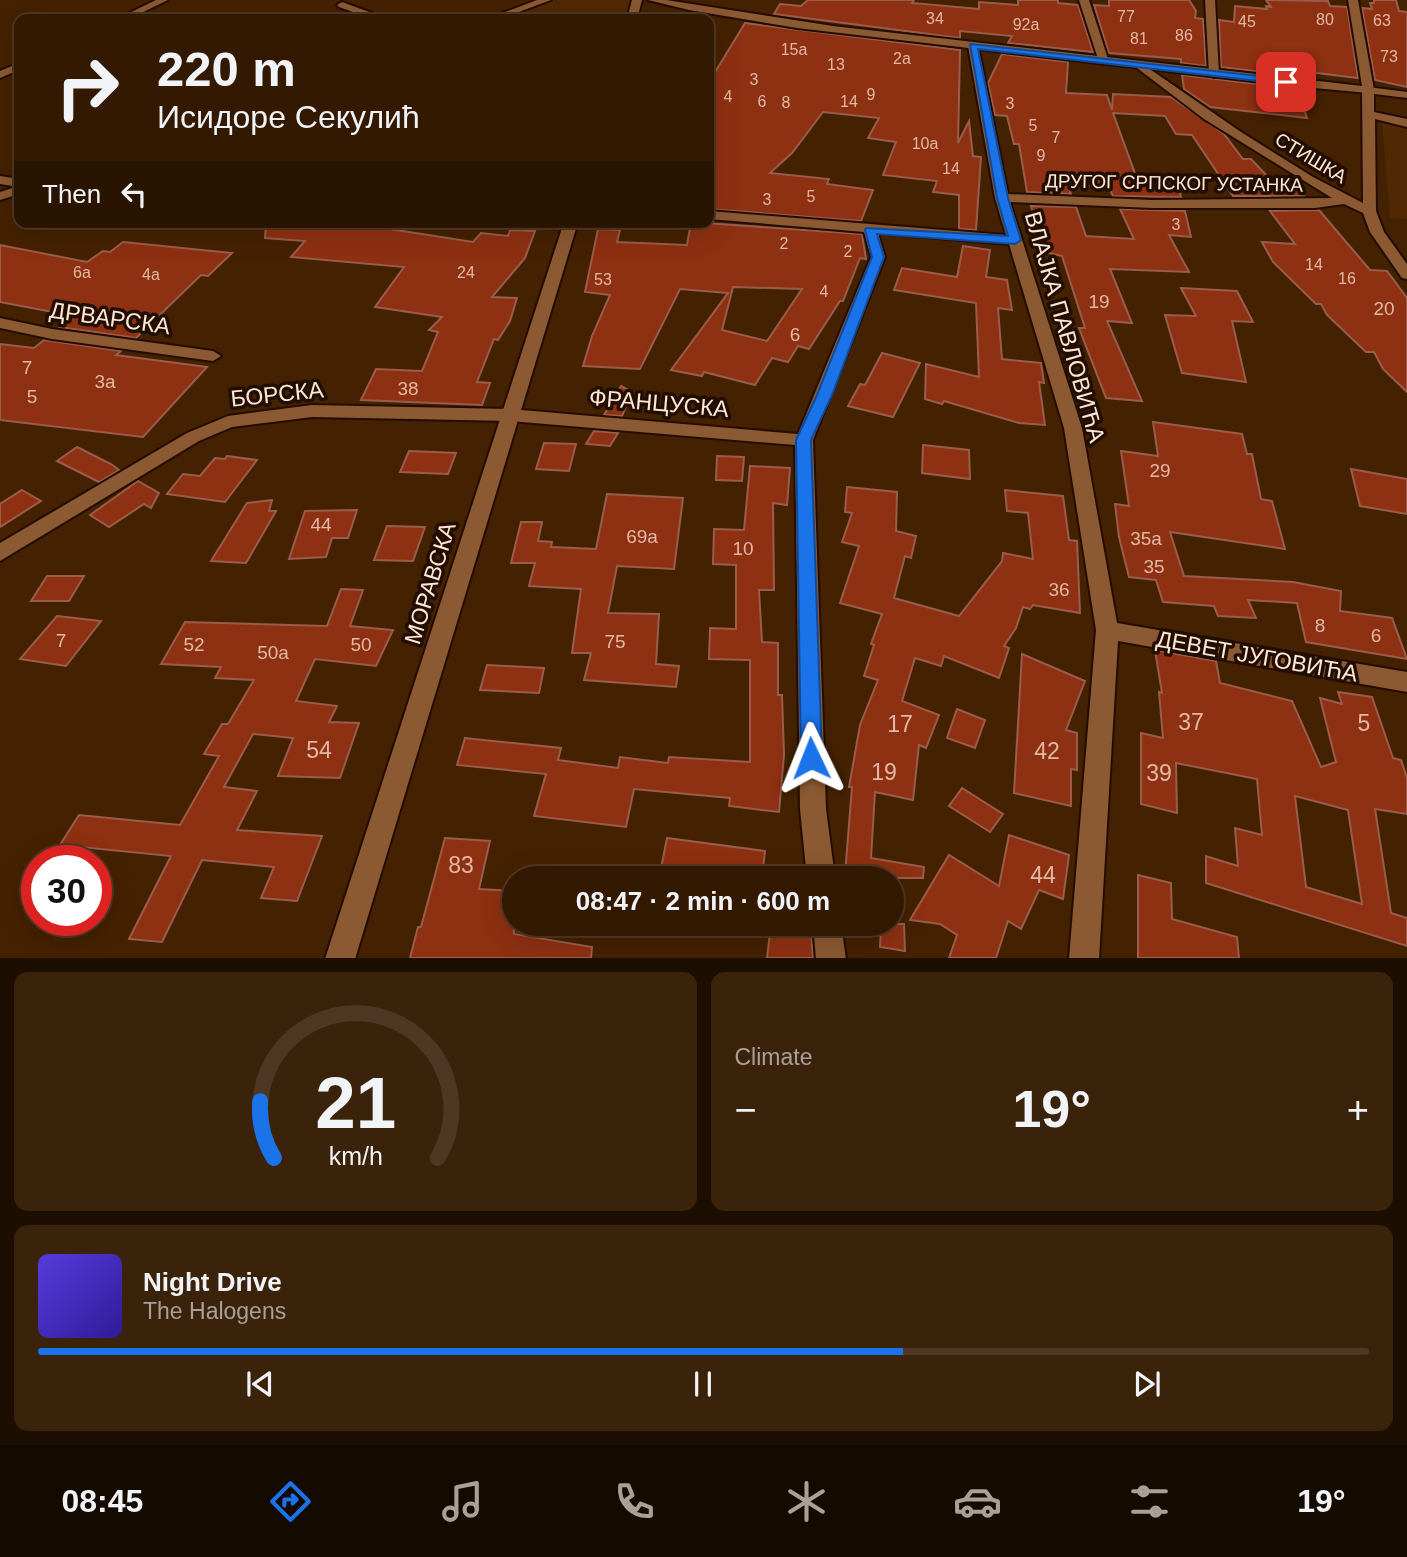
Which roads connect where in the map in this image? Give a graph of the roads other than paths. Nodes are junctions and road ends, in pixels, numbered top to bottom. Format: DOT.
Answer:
graph roads {
  1 [pos="163,0"];
  2 [pos="546,0"];
  3 [pos="653,0"];
  4 [pos="1084,0"];
  5 [pos="1210,0"];
  6 [pos="1353,0"];
  7 [pos="342,5"];
  8 [pos="133,14"];
  9 [pos="366,14"];
  10 [pos="506,14"];
  11 [pos="973,46"];
  12 [pos="1104,62"];
  13 [pos="1141,66"];
  14 [pos="1214,74"];
  15 [pos="1368,90"];
  16 [pos="1407,95"];
  17 [pos="1367,114"];
  18 [pos="1407,123"];
  19 [pos="1002,198"];
  20 [pos="1346,200"];
  21 [pos="1369,211"];
  22 [pos="714,215"];
  23 [pos="569,228"];
  24 [pos="870,230"];
  25 [pos="1015,240"];
  26 [pos="1407,275"];
  27 [pos="0,323"];
  28 [pos="214,356"];
  29 [pos="510,415"];
  30 [pos="804,440"];
  31 [pos="0,553"];
  32 [pos="1107,630"];
  33 [pos="1407,682"];
  34 [pos="820,866"];
  35 [pos="828,936"];
  36 [pos="340,958"];
  37 [pos="831,958"];
  38 [pos="1084,958"];
  1 -- 8 [label="street"];
  2 -- 10 [label="street"];
  3 -- 11 [label="street"];
  4 -- 12 [label="street"];
  5 -- 14 [label="street"];
  6 -- 15 [label="street"];
  7 -- 9 [label="street"];
  11 -- 12 [label="street"];
  11 -- 19 [label="street, ВЛАЈКА ПАВЛОВИЋА"];
  12 -- 13 [label="street"];
  13 -- 14 [label="street"];
  13 -- 20 [label="street, СТИШКА"];
  14 -- 15 [label="street"];
  15 -- 16 [label="street"];
  15 -- 17 [label="street"];
  17 -- 18 [label="street"];
  17 -- 21 [label="street"];
  19 -- 20 [label="street, ДРУГОГ СРПСКОГ УСТАНКА"];
  19 -- 25 [label="street, ВЛАЈКА ПАВЛОВИЋА"];
  20 -- 21 [label="street, СТИШКА"];
  21 -- 26 [label="street"];
  22 -- 24 [label="street"];
  23 -- 29 [label="street, МОРАВСКА"];
  24 -- 25 [label="street"];
  24 -- 30 [label="street"];
  25 -- 32 [label="street, ВЛАЈКА ПАВЛОВИЋА"];
  27 -- 28 [label="street, ДРВАРСКА"];
  29 -- 30 [label="street, ФРАНЦУСКА"];
  29 -- 31 [label="street, БОРСКА"];
  29 -- 36 [label="street, МОРАВСКА"];
  30 -- 34 [label="street"];
  32 -- 33 [label="street, ДЕВЕТ ЈУГОВИЋА"];
  32 -- 38 [label="street, ВЛАЈКА ПАВЛОВИЋА"];
  35 -- 37 [label="street"];
}
